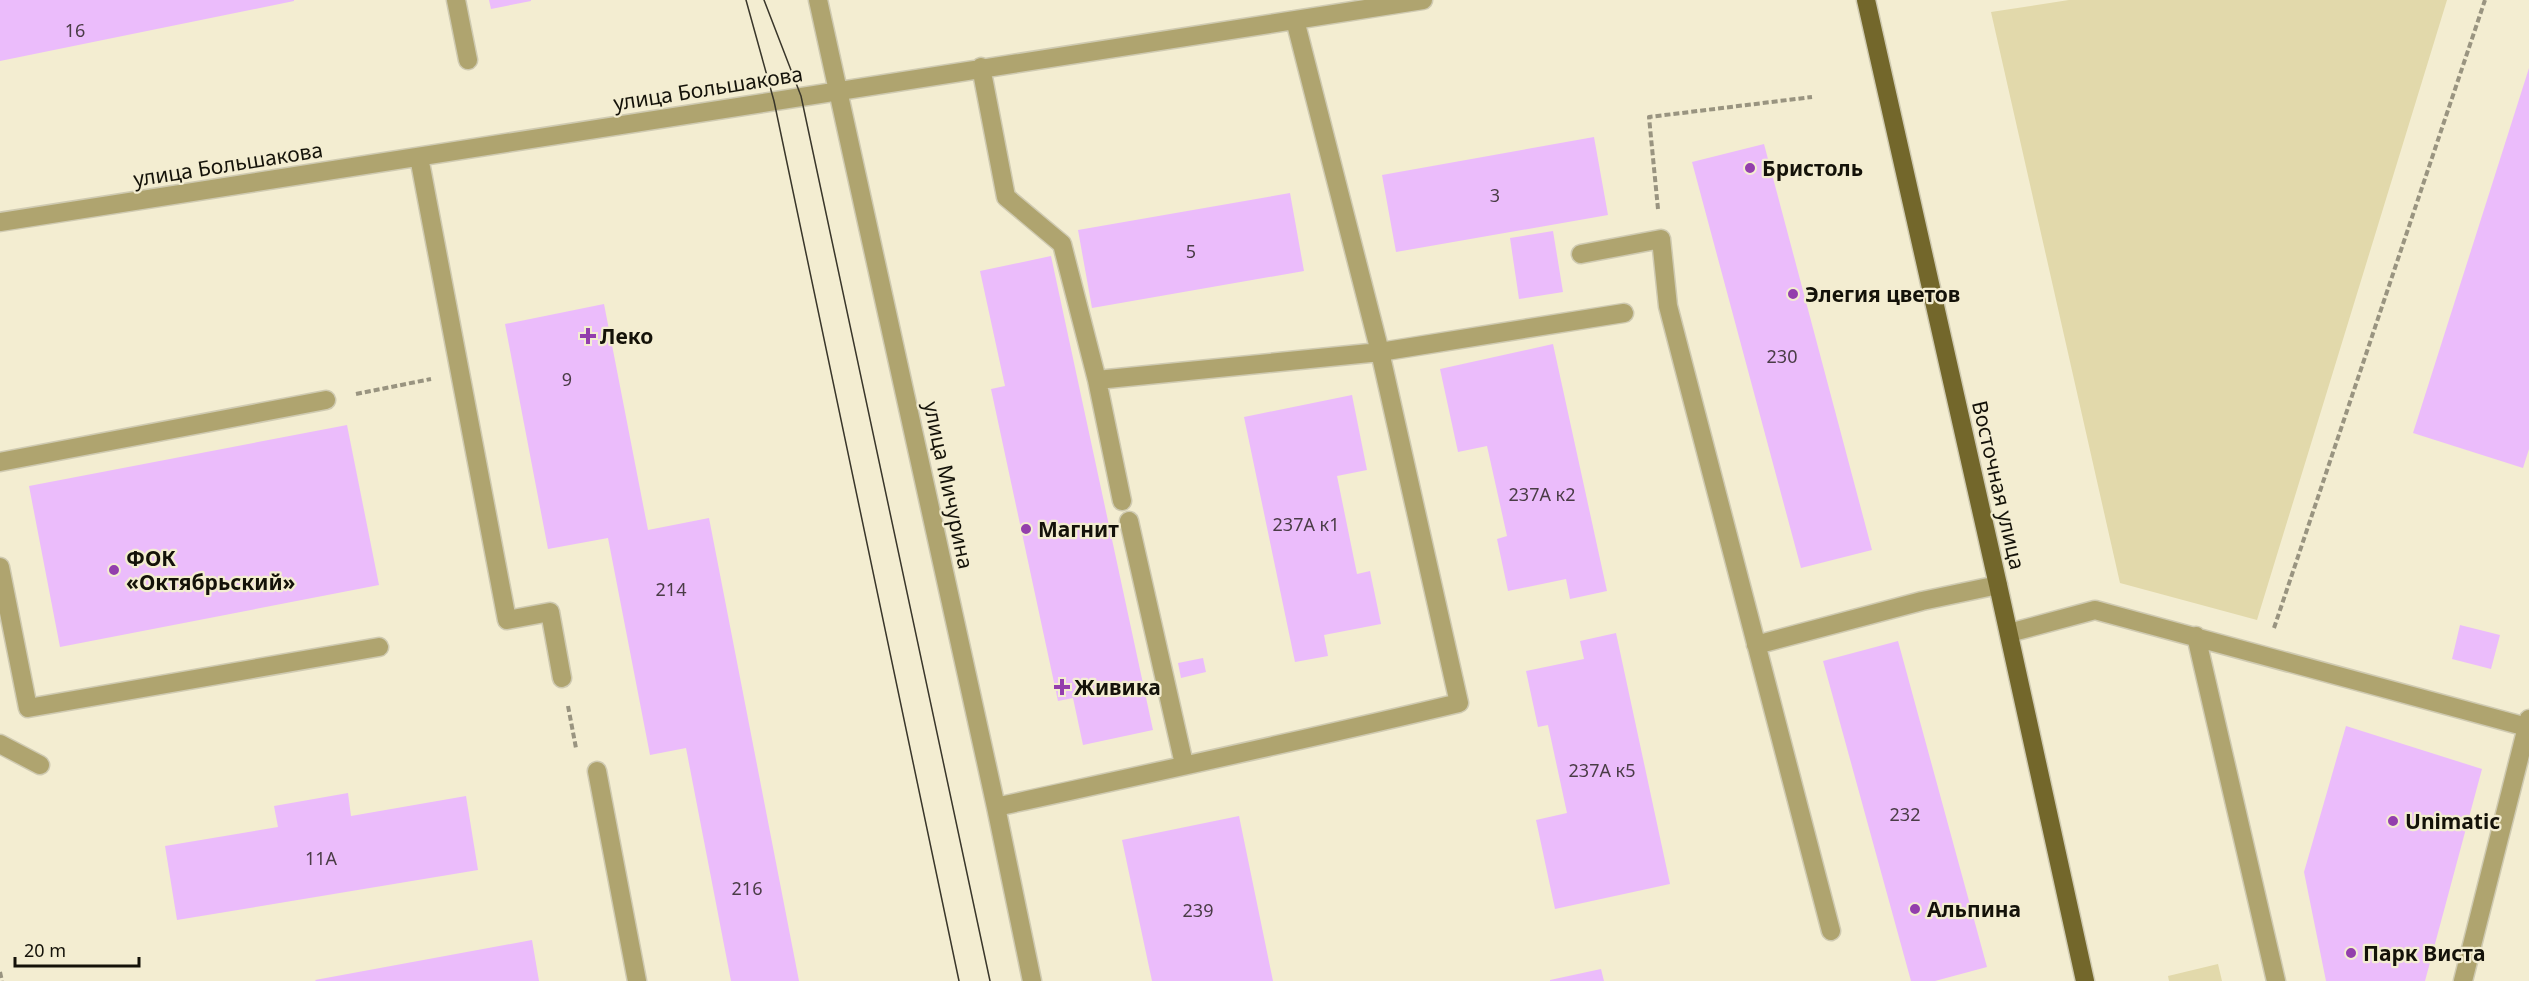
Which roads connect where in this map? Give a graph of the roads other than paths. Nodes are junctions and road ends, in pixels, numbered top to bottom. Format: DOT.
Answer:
graph roads {
  1 [pos="456,0"];
  2 [pos="818,0"];
  3 [pos="1422,0"];
  4 [pos="1866,0"];
  5 [pos="1295,20"];
  6 [pos="468,60"];
  7 [pos="981,67"];
  8 [pos="837,90"];
  9 [pos="419,157"];
  10 [pos="0,222"];
  11 [pos="1581,254"];
  12 [pos="1624,313"];
  13 [pos="1380,352"];
  14 [pos="1097,380"];
  15 [pos="326,400"];
  16 [pos="0,462"];
  17 [pos="1122,501"];
  18 [pos="1129,521"];
  19 [pos="0,567"];
  20 [pos="1998,585"];
  21 [pos="2009,633"];
  22 [pos="2196,636"];
  23 [pos="1756,645"];
  24 [pos="379,646"];
  25 [pos="562,678"];
  26 [pos="2528,723"];
  27 [pos="0,744"];
  28 [pos="1184,764"];
  29 [pos="40,765"];
  30 [pos="597,771"];
  31 [pos="996,807"];
  32 [pos="1831,931"];
  33 [pos="637,981"];
  34 [pos="1032,981"];
  35 [pos="2085,981"];
  36 [pos="2276,981"];
  37 [pos="2463,981"];
  1 -- 6 [label="street"];
  2 -- 8 [label="street, улица Мичурина"];
  3 -- 5 [label="street, улица Большакова"];
  4 -- 20 [label="main road, Восточная улица"];
  5 -- 7 [label="street, улица Большакова"];
  5 -- 13 [label="street"];
  7 -- 8 [label="street, улица Большакова"];
  7 -- 14 [label="street"];
  8 -- 9 [label="street, улица Большакова"];
  8 -- 31 [label="street, улица Мичурина"];
  9 -- 10 [label="street, улица Большакова"];
  9 -- 25 [label="street"];
  11 -- 23 [label="street"];
  12 -- 13 [label="street"];
  13 -- 14 [label="street"];
  13 -- 28 [label="street"];
  14 -- 17 [label="street"];
  15 -- 16 [label="street"];
  18 -- 28 [label="street"];
  19 -- 24 [label="street"];
  20 -- 21 [label="main road, Восточная улица"];
  20 -- 23 [label="street"];
  21 -- 22 [label="street"];
  21 -- 35 [label="main road, Восточная улица"];
  22 -- 26 [label="street"];
  22 -- 36 [label="street"];
  23 -- 32 [label="street"];
  26 -- 37 [label="street"];
  27 -- 29 [label="street"];
  28 -- 31 [label="street"];
  30 -- 33 [label="street"];
  31 -- 34 [label="street, улица Мичурина"];
}
